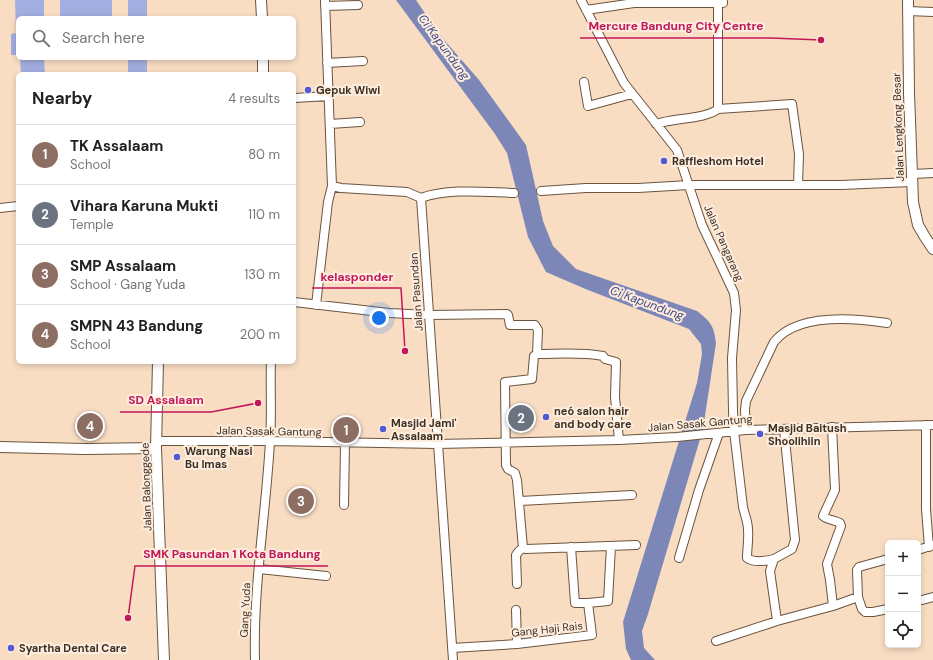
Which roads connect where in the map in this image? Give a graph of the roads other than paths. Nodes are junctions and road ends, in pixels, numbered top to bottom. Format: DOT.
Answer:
graph roads {
  1 [pos="261,0"];
  2 [pos="581,0"];
  3 [pos="908,0"];
  4 [pos="634,1"];
  5 [pos="721,1"];
  6 [pos="325,3"];
  7 [pos="358,5"];
  8 [pos="586,10"];
  9 [pos="908,11"];
  10 [pos="933,12"];
  11 [pos="262,16"];
  12 [pos="263,60"];
  13 [pos="363,61"];
  14 [pos="327,63"];
  15 [pos="263,72"];
  16 [pos="584,82"];
  17 [pos="632,94"];
  18 [pos="329,96"];
  19 [pos="296,98"];
  20 [pos="718,109"];
  21 [pos="360,122"];
  22 [pos="330,124"];
  23 [pos="656,124"];
  24 [pos="933,173"];
  25 [pos="912,178"];
  26 [pos="689,185"];
  27 [pos="798,185"];
  28 [pos="332,186"];
  29 [pos="541,190"];
  30 [pos="514,193"];
  31 [pos="421,198"];
  32 [pos="16,206"];
  33 [pos="0,208"];
  34 [pos="933,249"];
  35 [pos="296,302"];
  36 [pos="316,305"];
  37 [pos="429,316"];
  38 [pos="887,323"];
  39 [pos="537,354"];
  40 [pos="158,364"];
  41 [pos="270,364"];
  42 [pos="930,425"];
  43 [pos="832,427"];
  44 [pos="784,429"];
  45 [pos="746,430"];
  46 [pos="734,431"];
  47 [pos="719,433"];
  48 [pos="619,440"];
  49 [pos="270,441"];
  50 [pos="505,442"];
  51 [pos="345,443"];
  52 [pos="437,444"];
  53 [pos="156,445"];
  54 [pos="0,447"];
  55 [pos="632,495"];
  56 [pos="520,501"];
  57 [pos="344,505"];
  58 [pos="636,545"];
  59 [pos="611,546"];
  60 [pos="931,546"];
  61 [pos="523,548"];
  62 [pos="571,548"];
  63 [pos="921,549"];
  64 [pos="679,558"];
  65 [pos="774,559"];
  66 [pos="885,560"];
  67 [pos="259,569"];
  68 [pos="326,576"];
  69 [pos="517,584"];
  70 [pos="858,597"];
  71 [pos="933,597"];
  72 [pos="921,600"];
  73 [pos="588,603"];
  74 [pos="833,606"];
  75 [pos="885,609"];
  76 [pos="516,610"];
  77 [pos="777,621"];
  78 [pos="716,641"];
  79 [pos="517,644"];
  80 [pos="452,648"];
  81 [pos="164,660"];
  82 [pos="255,660"];
  83 [pos="452,660"];
  1 -- 11 [label="street"];
  2 -- 8 [label="street, Jalan Pangarang"];
  3 -- 9 [label="street, Jalan Lengkong Besar"];
  4 -- 5 [label="street"];
  4 -- 8 [label="street"];
  5 -- 20 [label="street"];
  6 -- 7 [label="street"];
  6 -- 14 [label="street"];
  8 -- 17 [label="street, Jalan Pangarang"];
  9 -- 10 [label="street"];
  9 -- 25 [label="street, Jalan Lengkong Besar"];
  12 -- 15 [label="street"];
  13 -- 14 [label="street"];
  14 -- 18 [label="street"];
  16 -- 17 [label="street"];
  17 -- 23 [label="street, Jalan Pangarang"];
  18 -- 19 [label="street"];
  18 -- 22 [label="street"];
  20 -- 23 [label="street"];
  20 -- 27 [label="street"];
  21 -- 22 [label="street"];
  22 -- 28 [label="street"];
  23 -- 26 [label="street, Jalan Pangarang"];
  24 -- 25 [label="street"];
  25 -- 27 [label="street"];
  25 -- 34 [label="street, Jalan Lengkong Besar"];
  26 -- 27 [label="street"];
  26 -- 29 [label="street"];
  26 -- 46 [label="street, Jalan Pangarang"];
  28 -- 31 [label="street"];
  28 -- 36 [label="street"];
  30 -- 31 [label="street"];
  31 -- 37 [label="street, Jalan Pasundan"];
  32 -- 33 [label="street"];
  35 -- 36 [label="street"];
  36 -- 37 [label="street"];
  37 -- 39 [label="street"];
  37 -- 52 [label="street, Jalan Pasundan"];
  38 -- 45 [label="street"];
  39 -- 48 [label="street"];
  39 -- 50 [label="street"];
  40 -- 53 [label="street, Jalan Balonggede"];
  41 -- 49 [label="street, Gang Yuda"];
  42 -- 43 [label="street, Jalan Sasak Gantung"];
  42 -- 60 [label="street"];
  43 -- 44 [label="street, Jalan Sasak Gantung"];
  43 -- 74 [label="street"];
  44 -- 45 [label="street, Jalan Sasak Gantung"];
  44 -- 65 [label="street"];
  45 -- 46 [label="street, Jalan Sasak Gantung"];
  46 -- 47 [label="street, Jalan Sasak Gantung"];
  46 -- 65 [label="street, Jalan Pangarang"];
  47 -- 48 [label="street, Jalan Sasak Gantung"];
  47 -- 64 [label="street"];
  48 -- 50 [label="street, Jalan Sasak Gantung"];
  49 -- 51 [label="street, Jalan Sasak Gantung"];
  49 -- 53 [label="street, Jalan Sasak Gantung"];
  49 -- 67 [label="street, Gang Yuda"];
  50 -- 52 [label="street, Jalan Sasak Gantung"];
  50 -- 56 [label="street"];
  51 -- 52 [label="street, Jalan Sasak Gantung"];
  51 -- 57 [label="street"];
  52 -- 80 [label="street, Jalan Pasundan"];
  53 -- 54 [label="street"];
  53 -- 81 [label="street, Jalan Balonggede"];
  55 -- 56 [label="street"];
  56 -- 61 [label="street"];
  58 -- 59 [label="street"];
  59 -- 62 [label="street"];
  59 -- 73 [label="street"];
  60 -- 63 [label="street"];
  61 -- 62 [label="street"];
  61 -- 69 [label="street"];
  62 -- 73 [label="street, Gang Haji Rais"];
  65 -- 77 [label="street"];
  66 -- 70 [label="street"];
  67 -- 68 [label="street"];
  67 -- 82 [label="street, Gang Yuda"];
  70 -- 74 [label="street"];
  70 -- 75 [label="street"];
  71 -- 72 [label="street"];
  73 -- 79 [label="street, Gang Haji Rais"];
  74 -- 77 [label="street"];
  76 -- 79 [label="street"];
  77 -- 78 [label="street"];
  79 -- 80 [label="street, Gang Haji Rais"];
  80 -- 83 [label="street, Jalan Pasundan"];
}
